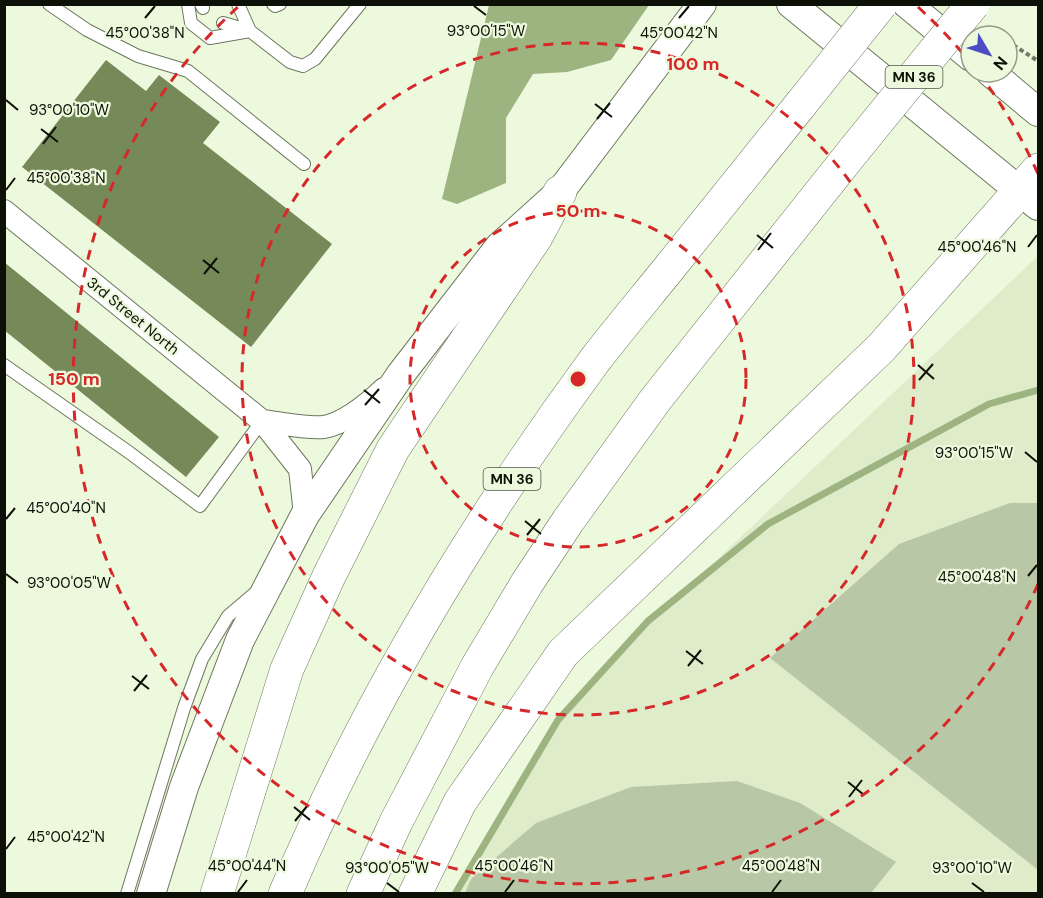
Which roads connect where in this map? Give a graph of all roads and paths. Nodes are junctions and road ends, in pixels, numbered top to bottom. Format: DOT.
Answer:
graph roads {
  1 [pos="49,4"];
  2 [pos="188,4"];
  3 [pos="238,4"];
  4 [pos="273,4"];
  5 [pos="280,4"];
  6 [pos="360,4"];
  7 [pos="702,4"];
  8 [pos="791,4"];
  9 [pos="880,4"];
  10 [pos="907,4"];
  11 [pos="973,4"];
  12 [pos="223,23"];
  13 [pos="250,31"];
  14 [pos="959,47"];
  15 [pos="1019,49"];
  16 [pos="1038,61"];
  17 [pos="1004,84"];
  18 [pos="1038,112"];
  19 [pos="304,164"];
  20 [pos="1032,189"];
  21 [pos="560,192"];
  22 [pos="4,211"];
  23 [pos="4,365"];
  24 [pos="401,374"];
  25 [pos="262,420"];
  26 [pos="305,515"];
  27 [pos="272,578"];
  28 [pos="127,894"];
  29 [pos="150,894"];
  30 [pos="217,894"];
  31 [pos="285,894"];
  32 [pos="363,894"];
  33 [pos="415,894"];
  1 -- 19 [label="lane"];
  2 -- 13 [label="lane"];
  3 -- 13 [label="lane"];
  4 -- 5 [label="lane"];
  6 -- 13 [label="lane"];
  7 -- 21 [label="street"];
  8 -- 20 [label="street"];
  9 -- 31 [label="highway, MN 36, bridge"];
  10 -- 14 [label="street"];
  11 -- 32 [label="highway, MN 36, bridge"];
  12 -- 13 [label="lane"];
  15 -- 16 [label="path"];
  17 -- 18 [label="street"];
  20 -- 33 [label="highway"];
  21 -- 24 [label="street"];
  21 -- 30 [label="highway"];
  22 -- 25 [label="street, 3rd Street North"];
  23 -- 25 [label="lane"];
  24 -- 25 [label="street"];
  24 -- 26 [label="street"];
  25 -- 26 [label="street, 3rd Street North"];
  26 -- 27 [label="street"];
  27 -- 28 [label="lane"];
  27 -- 29 [label="street"];
}
